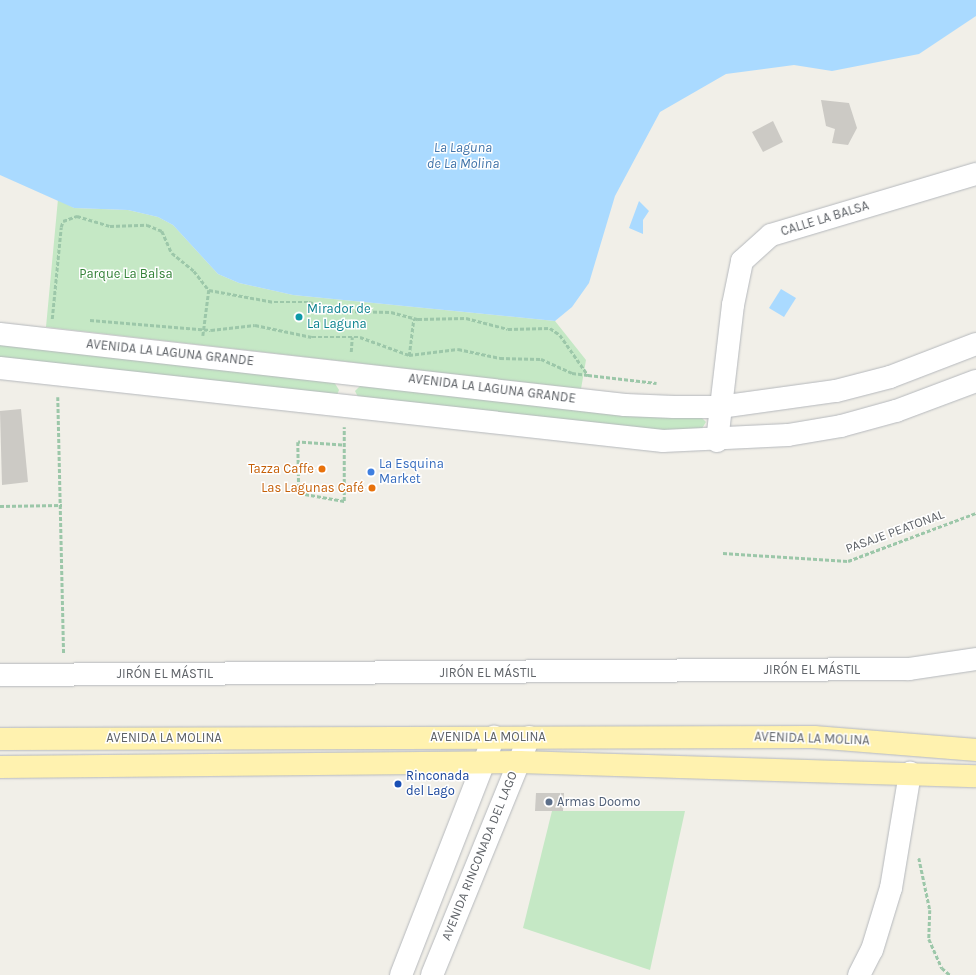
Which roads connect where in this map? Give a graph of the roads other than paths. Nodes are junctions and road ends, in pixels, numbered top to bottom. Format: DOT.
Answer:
graph roads {
  1 [pos="976,174"];
  2 [pos="0,334"];
  3 [pos="976,344"];
  4 [pos="0,368"];
  5 [pos="976,381"];
  6 [pos="720,407"];
  7 [pos="717,441"];
  8 [pos="976,660"];
  9 [pos="0,675"];
  10 [pos="494,737"];
  11 [pos="529,737"];
  12 [pos="0,739"];
  13 [pos="976,750"];
  14 [pos="485,762"];
  15 [pos="519,762"];
  16 [pos="0,767"];
  17 [pos="910,773"];
  18 [pos="976,776"];
  19 [pos="409,973"];
  20 [pos="432,975"];
  21 [pos="859,975"];
  1 -- 6 [label="street, CALLE LA BALSA"];
  2 -- 6 [label="street, AVENIDA LA LAGUNA GRANDE"];
  3 -- 6 [label="street, AVENIDA LA LAGUNA GRANDE"];
  4 -- 7 [label="street"];
  5 -- 7 [label="street"];
  6 -- 7 [label="street, CALLE LA BALSA"];
  8 -- 9 [label="street, JIRÓN EL MÁSTIL"];
  10 -- 11 [label="main road, AVENIDA LA MOLINA"];
  10 -- 12 [label="main road, AVENIDA LA MOLINA"];
  10 -- 14 [label="street"];
  11 -- 13 [label="main road, AVENIDA LA MOLINA"];
  11 -- 15 [label="street, AVENIDA RINCONADA DEL LAGO"];
  14 -- 15 [label="main road, AVENIDA LA MOLINA"];
  14 -- 16 [label="main road, AVENIDA LA MOLINA"];
  14 -- 19 [label="street"];
  15 -- 17 [label="main road, AVENIDA LA MOLINA"];
  15 -- 20 [label="street, AVENIDA RINCONADA DEL LAGO"];
  17 -- 18 [label="main road, AVENIDA LA MOLINA"];
  17 -- 21 [label="street"];
}
